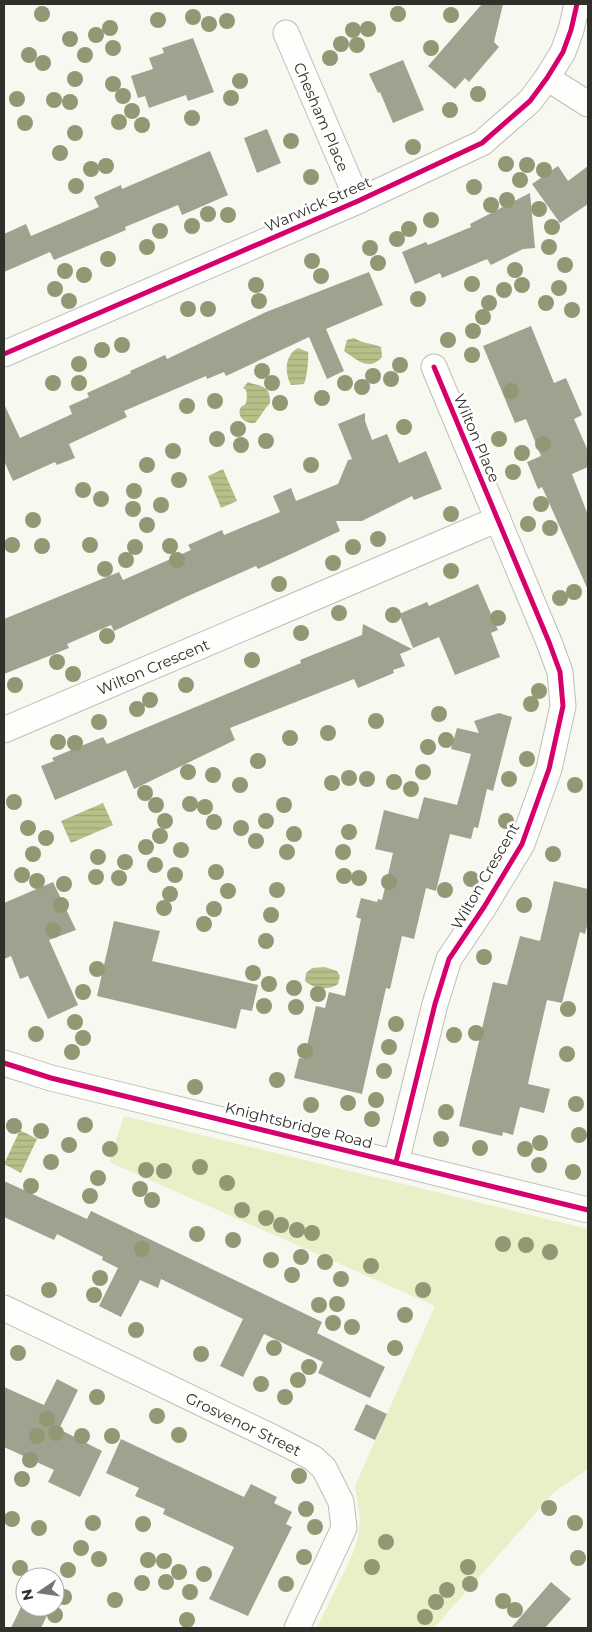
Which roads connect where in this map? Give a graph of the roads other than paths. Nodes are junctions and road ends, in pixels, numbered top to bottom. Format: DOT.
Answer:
graph roads {
  1 [pos="577,4"];
  2 [pos="286,33"];
  3 [pos="547,78"];
  4 [pos="588,104"];
  5 [pos="358,200"];
  6 [pos="4,354"];
  7 [pos="434,367"];
  8 [pos="498,519"];
  9 [pos="4,730"];
  10 [pos="4,1063"];
  11 [pos="396,1162"];
  12 [pos="588,1210"];
  13 [pos="4,1308"];
  14 [pos="297,1628"];
  1 -- 3 [label="street, Warwick Street"];
  2 -- 5 [label="street, Chesham Place"];
  3 -- 4 [label="street"];
  3 -- 5 [label="street, Warwick Street"];
  5 -- 6 [label="street, Warwick Street"];
  7 -- 8 [label="street, Wilton Place"];
  8 -- 9 [label="street, Wilton Crescent"];
  8 -- 11 [label="street, Wilton Crescent"];
  10 -- 11 [label="street, Knightsbridge Road"];
  11 -- 12 [label="street, Knightsbridge Road"];
  13 -- 14 [label="street, Grosvenor Street"];
}
